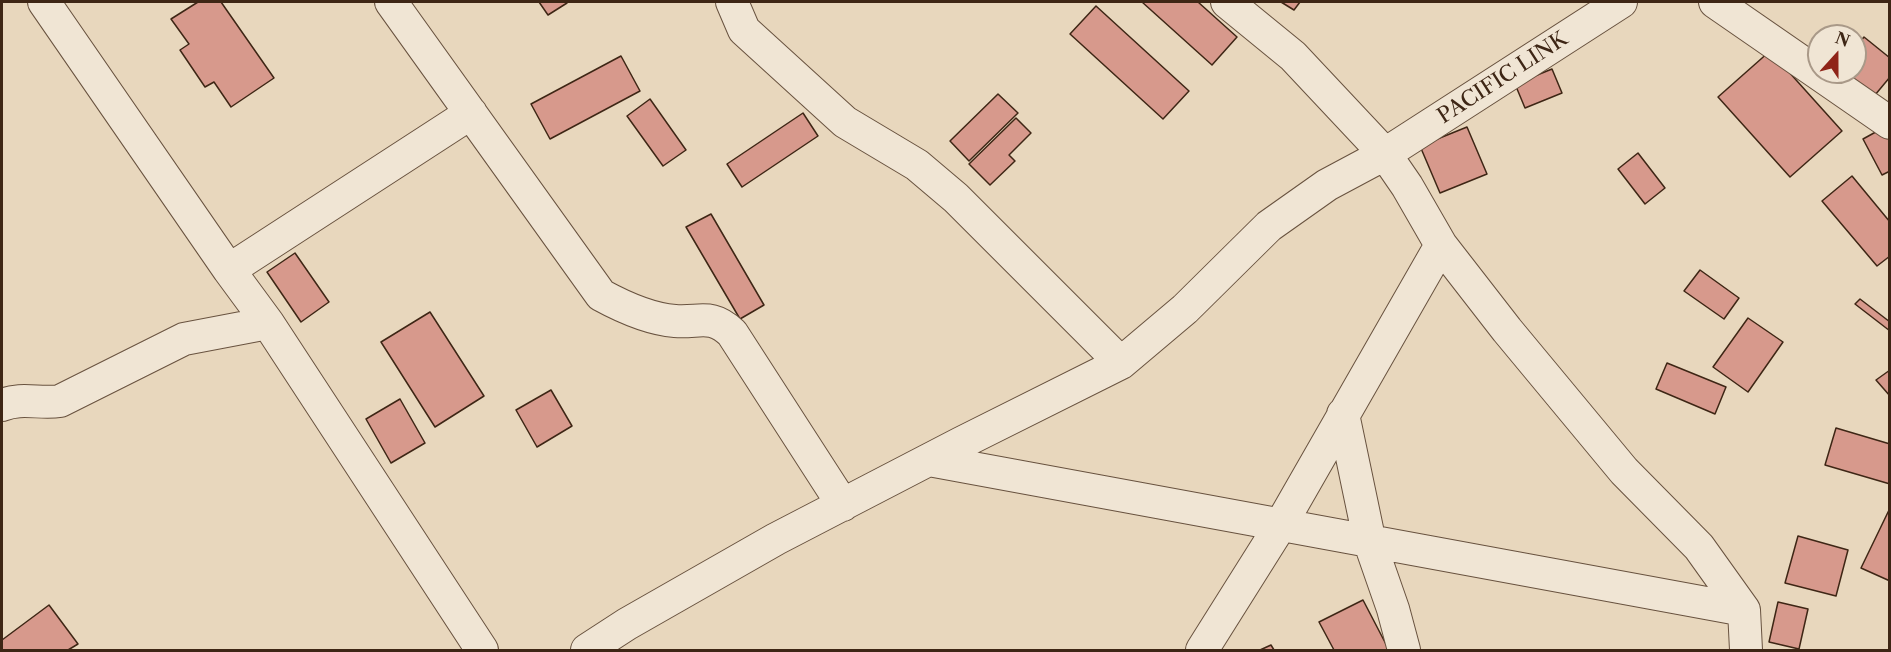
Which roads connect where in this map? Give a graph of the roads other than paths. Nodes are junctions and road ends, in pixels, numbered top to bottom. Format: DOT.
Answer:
graph roads {
  1 [pos="44,2"];
  2 [pos="391,2"];
  3 [pos="732,2"];
  4 [pos="1227,2"];
  5 [pos="1621,2"];
  6 [pos="1714,2"];
  7 [pos="471,113"];
  8 [pos="1890,123"];
  9 [pos="1385,153"];
  10 [pos="1441,245"];
  11 [pos="229,270"];
  12 [pos="268,324"];
  13 [pos="1121,363"];
  14 [pos="2,405"];
  15 [pos="1342,414"];
  16 [pos="929,460"];
  17 [pos="843,505"];
  18 [pos="1280,526"];
  19 [pos="1370,543"];
  20 [pos="1744,610"];
  21 [pos="482,651"];
  22 [pos="587,651"];
  23 [pos="1202,651"];
  24 [pos="1404,651"];
  25 [pos="1746,651"];
  1 -- 11 [label="street"];
  2 -- 7 [label="street"];
  3 -- 13 [label="street"];
  4 -- 9 [label="street"];
  5 -- 9 [label="street, PACIFIC LINK"];
  6 -- 8 [label="street"];
  7 -- 11 [label="street"];
  7 -- 17 [label="street"];
  9 -- 10 [label="street"];
  9 -- 13 [label="street, PACIFIC LINK"];
  10 -- 15 [label="street"];
  10 -- 20 [label="street"];
  11 -- 12 [label="street"];
  12 -- 14 [label="street"];
  12 -- 21 [label="street"];
  13 -- 16 [label="street, PACIFIC LINK"];
  15 -- 18 [label="street"];
  15 -- 19 [label="street"];
  16 -- 17 [label="street, PACIFIC LINK"];
  16 -- 18 [label="street"];
  17 -- 22 [label="street, PACIFIC LINK"];
  18 -- 19 [label="street"];
  18 -- 23 [label="street"];
  19 -- 20 [label="street"];
  19 -- 24 [label="street"];
  20 -- 25 [label="street"];
}
